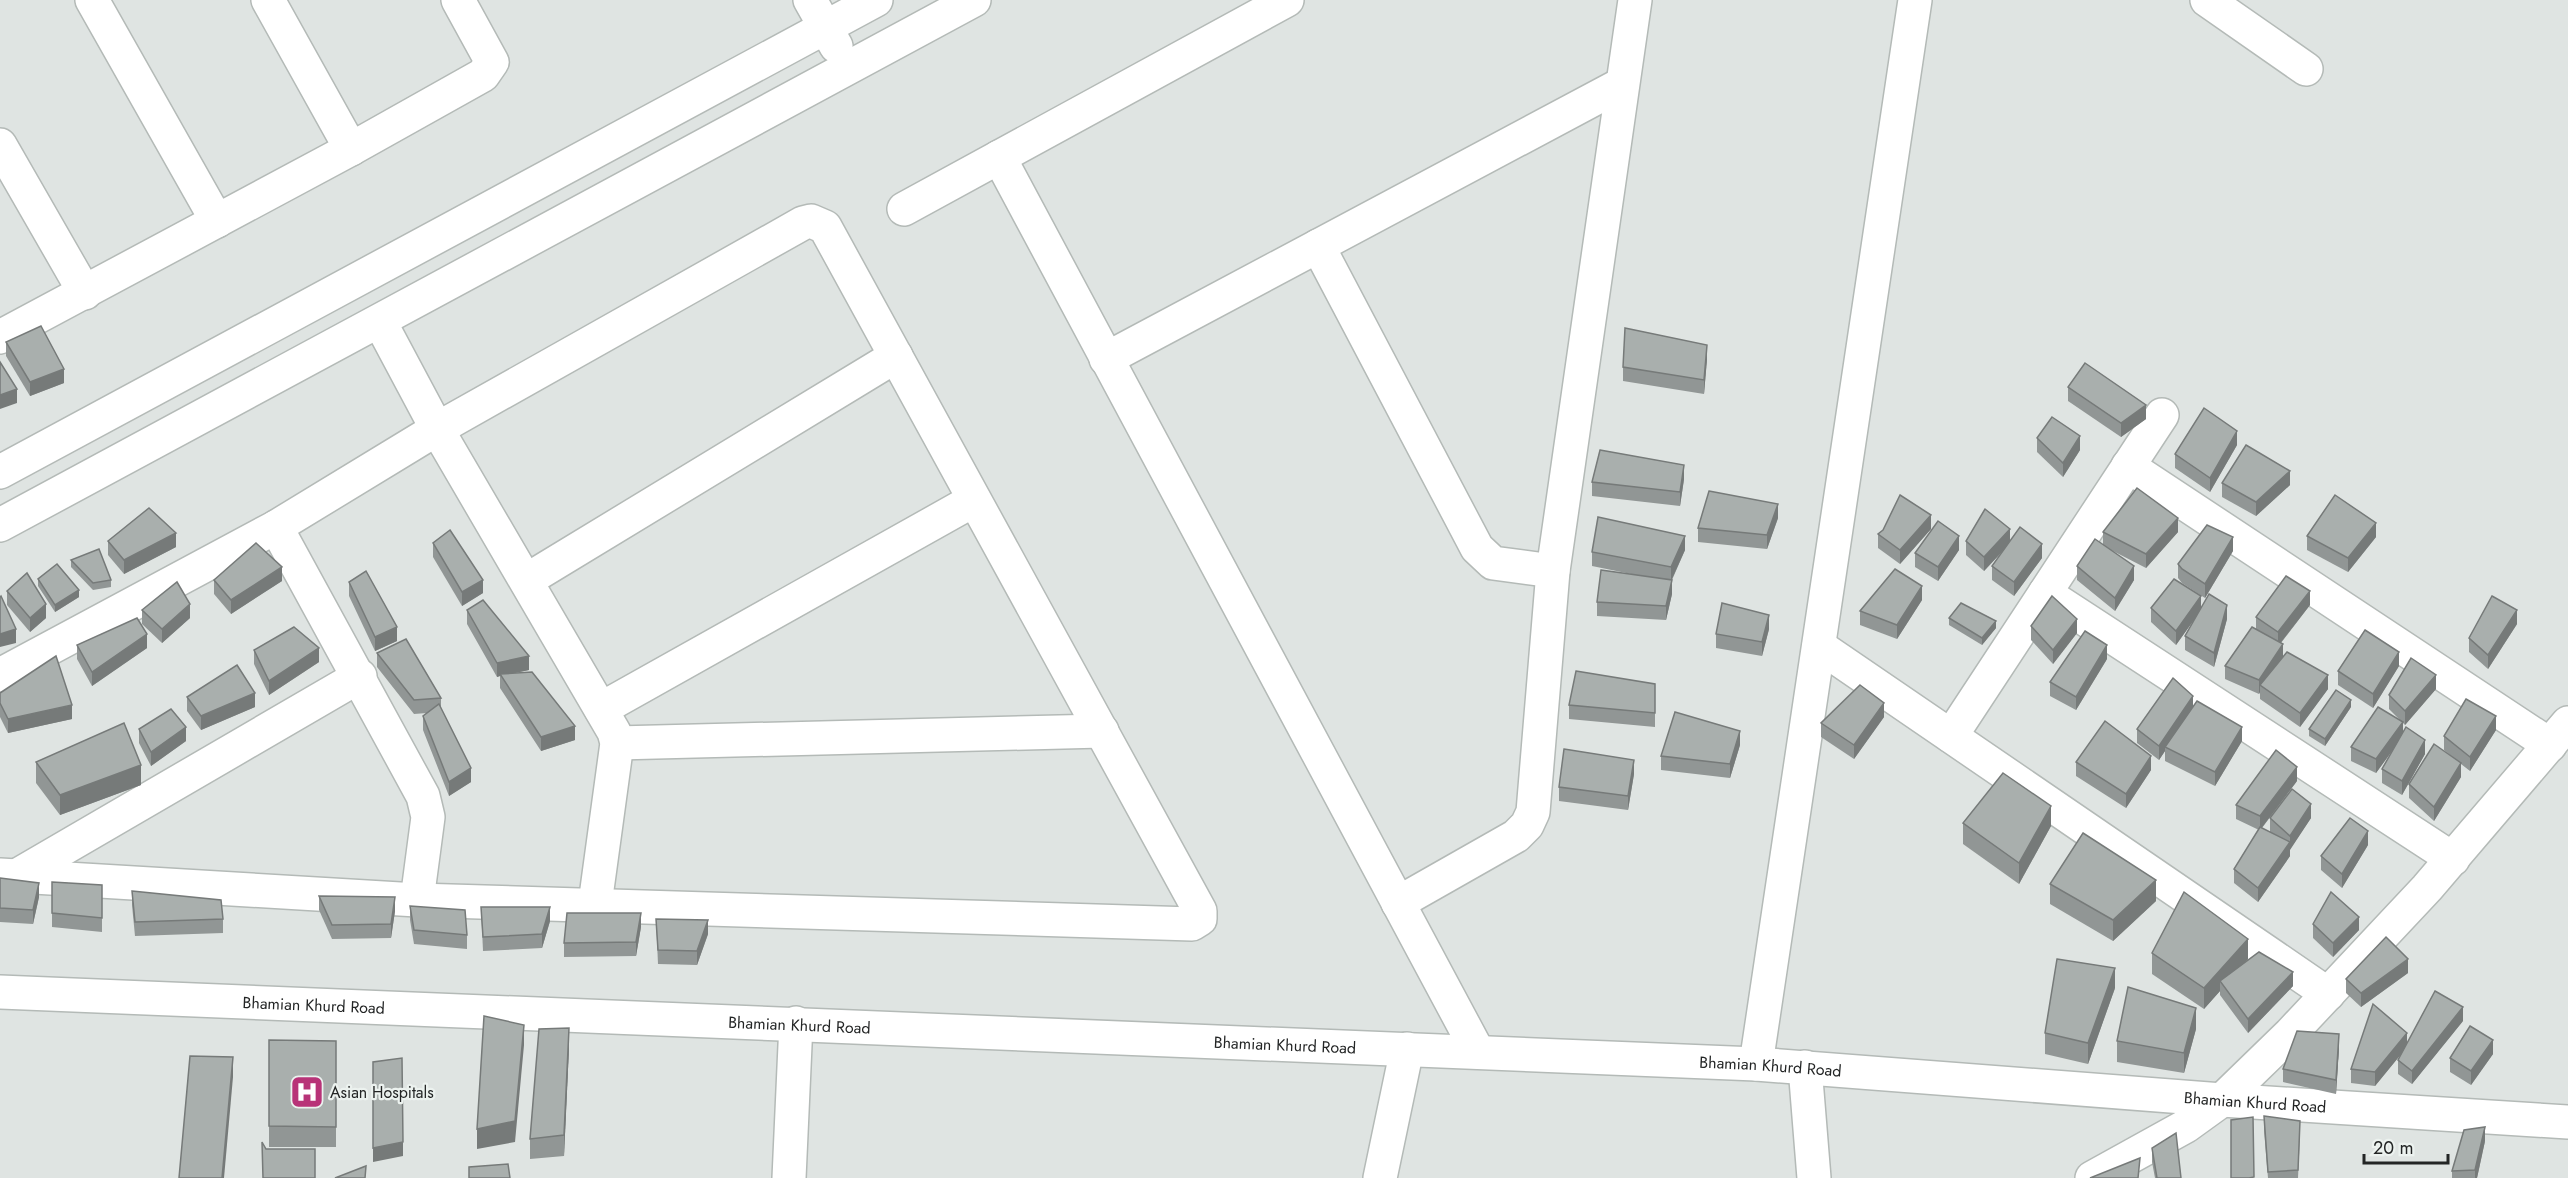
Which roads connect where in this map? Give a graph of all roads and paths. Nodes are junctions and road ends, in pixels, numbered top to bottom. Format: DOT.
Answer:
graph roads {
  1 [pos="92,0"];
  2 [pos="268,0"];
  3 [pos="458,0"];
  4 [pos="876,0"];
  5 [pos="974,0"];
  6 [pos="1287,0"];
  7 [pos="1635,0"];
  8 [pos="1915,0"];
  9 [pos="2207,0"];
  10 [pos="2249,11"];
  11 [pos="818,14"];
  12 [pos="849,69"];
  13 [pos="2306,69"];
  14 [pos="1622,84"];
  15 [pos="1,148"];
  16 [pos="351,149"];
  17 [pos="999,157"];
  18 [pos="904,209"];
  19 [pos="217,221"];
  20 [pos="1318,246"];
  21 [pos="85,293"];
  22 [pos="380,322"];
  23 [pos="0,337"];
  24 [pos="896,356"];
  25 [pos="1106,359"];
  26 [pos="2162,415"];
  27 [pos="437,429"];
  28 [pos="2128,466"];
  29 [pos="0,472"];
  30 [pos="974,500"];
  31 [pos="0,525"];
  32 [pos="276,527"];
  33 [pos="1553,571"];
  34 [pos="527,580"];
  35 [pos="2045,593"];
  36 [pos="1819,646"];
  37 [pos="0,675"];
  38 [pos="360,676"];
  39 [pos="601,708"];
  40 [pos="1102,731"];
  41 [pos="2559,734"];
  42 [pos="1951,736"];
  43 [pos="617,744"];
  44 [pos="2452,859"];
  45 [pos="9,875"];
  46 [pos="417,900"];
  47 [pos="1398,903"];
  48 [pos="595,904"];
  49 [pos="0,992"];
  50 [pos="2328,994"];
  51 [pos="796,1023"];
  52 [pos="1407,1048"];
  53 [pos="1478,1052"];
  54 [pos="1756,1064"];
  55 [pos="1805,1067"];
  56 [pos="2222,1100"];
  57 [pos="2568,1122"];
  58 [pos="789,1178"];
  59 [pos="1380,1178"];
  60 [pos="1814,1178"];
  61 [pos="2092,1178"];
  1 -- 19 [label="street"];
  2 -- 16 [label="street"];
  3 -- 16 [label="street"];
  4 -- 11 [label="street"];
  5 -- 12 [label="street"];
  6 -- 17 [label="street"];
  7 -- 14 [label="street"];
  8 -- 36 [label="street"];
  9 -- 10 [label="street"];
  10 -- 13 [label="street"];
  11 -- 12 [label="street"];
  11 -- 29 [label="street"];
  12 -- 22 [label="street"];
  14 -- 20 [label="street"];
  14 -- 33 [label="street"];
  15 -- 21 [label="street"];
  16 -- 19 [label="street"];
  17 -- 18 [label="street"];
  17 -- 25 [label="street"];
  19 -- 21 [label="street"];
  20 -- 25 [label="street"];
  20 -- 33 [label="street"];
  21 -- 23 [label="street"];
  22 -- 27 [label="street"];
  22 -- 31 [label="street"];
  24 -- 27 [label="street"];
  24 -- 30 [label="street"];
  24 -- 34 [label="street"];
  25 -- 47 [label="street"];
  26 -- 28 [label="street"];
  27 -- 32 [label="street"];
  27 -- 34 [label="street"];
  28 -- 35 [label="street"];
  28 -- 41 [label="street"];
  30 -- 39 [label="street"];
  30 -- 40 [label="street"];
  32 -- 37 [label="street"];
  32 -- 38 [label="street"];
  33 -- 47 [label="street"];
  34 -- 39 [label="street"];
  35 -- 42 [label="street"];
  35 -- 44 [label="street"];
  36 -- 42 [label="street"];
  36 -- 54 [label="street"];
  38 -- 45 [label="street"];
  38 -- 46 [label="street"];
  39 -- 43 [label="street"];
  40 -- 43 [label="street"];
  40 -- 48 [label="street"];
  41 -- 44 [label="street"];
  42 -- 50 [label="street"];
  43 -- 48 [label="street"];
  44 -- 50 [label="street"];
  45 -- 46 [label="street"];
  46 -- 48 [label="street"];
  47 -- 53 [label="street"];
  49 -- 51 [label="street, Bhamian Khurd Road"];
  50 -- 56 [label="street"];
  51 -- 52 [label="street, Bhamian Khurd Road"];
  51 -- 58 [label="street"];
  52 -- 53 [label="street, Bhamian Khurd Road"];
  52 -- 59 [label="street"];
  53 -- 54 [label="street, Bhamian Khurd Road"];
  54 -- 55 [label="street, Bhamian Khurd Road"];
  55 -- 56 [label="street, Bhamian Khurd Road"];
  55 -- 60 [label="street"];
  56 -- 57 [label="street, Bhamian Khurd Road"];
  56 -- 61 [label="street"];
}
